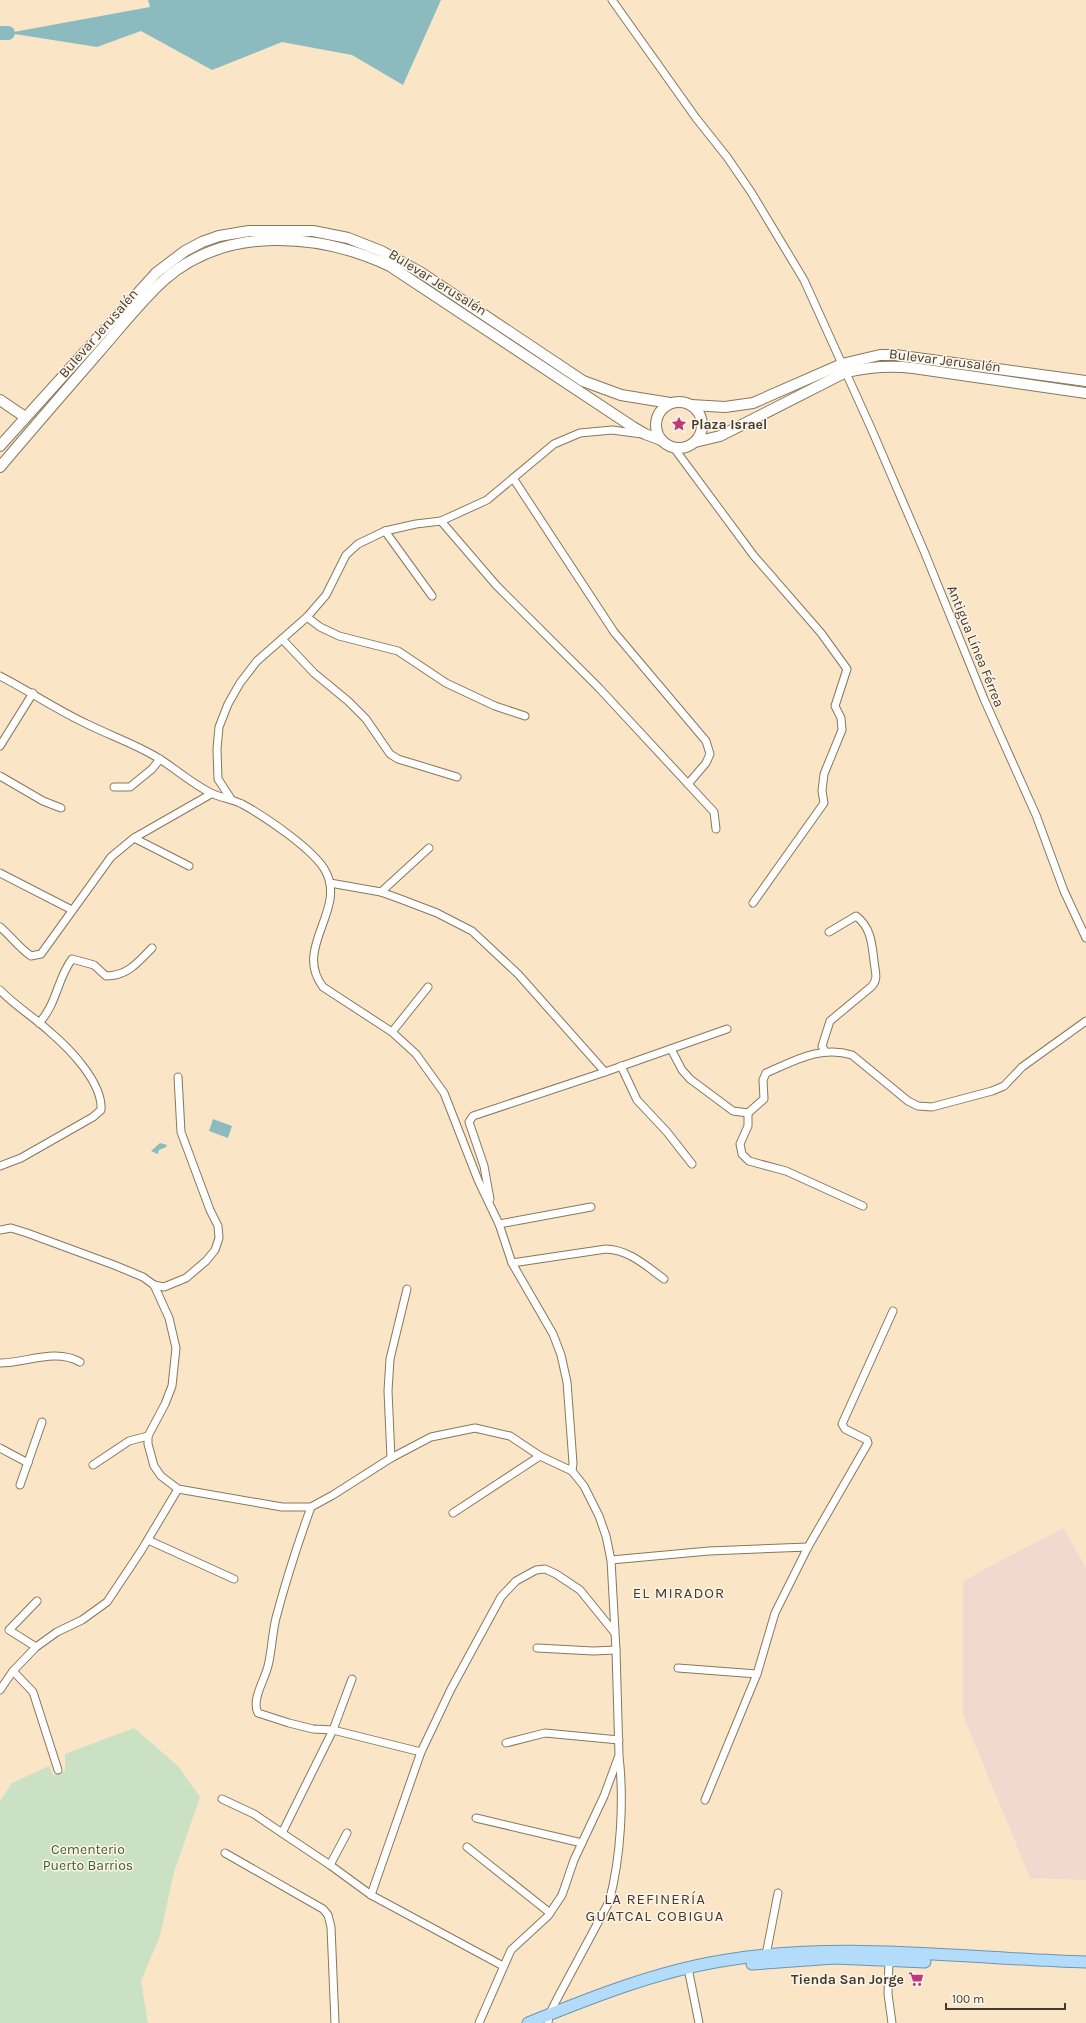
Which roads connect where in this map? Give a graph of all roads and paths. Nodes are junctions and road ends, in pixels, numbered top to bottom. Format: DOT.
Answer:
graph roads {
  1 [pos="612,0"];
  2 [pos="844,368"];
  3 [pos="1086,381"];
  4 [pos="1086,393"];
  5 [pos="0,400"];
  6 [pos="670,403"];
  7 [pos="691,405"];
  8 [pos="25,417"];
  9 [pos="645,434"];
  10 [pos="661,440"];
  11 [pos="695,442"];
  12 [pos="0,446"];
  13 [pos="674,448"];
  14 [pos="0,467"];
  15 [pos="513,478"];
  16 [pos="441,521"];
  17 [pos="385,531"];
  18 [pos="432,596"];
  19 [pos="307,617"];
  20 [pos="282,639"];
  21 [pos="0,676"];
  22 [pos="33,694"];
  23 [pos="525,716"];
  24 [pos="0,746"];
  25 [pos="160,759"];
  26 [pos="0,776"];
  27 [pos="456,777"];
  28 [pos="688,784"];
  29 [pos="114,787"];
  30 [pos="212,794"];
  31 [pos="231,799"];
  32 [pos="61,808"];
  33 [pos="716,830"];
  34 [pos="134,838"];
  35 [pos="429,848"];
  36 [pos="189,866"];
  37 [pos="0,873"];
  38 [pos="330,883"];
  39 [pos="381,892"];
  40 [pos="753,903"];
  41 [pos="72,910"];
  42 [pos="0,927"];
  43 [pos="829,932"];
  44 [pos="1086,938"];
  45 [pos="152,948"];
  46 [pos="428,988"];
  47 [pos="0,990"];
  48 [pos="1086,1021"];
  49 [pos="39,1023"];
  50 [pos="727,1029"];
  51 [pos="392,1032"];
  52 [pos="671,1049"];
  53 [pos="825,1051"];
  54 [pos="622,1066"];
  55 [pos="605,1072"];
  56 [pos="178,1077"];
  57 [pos="748,1113"];
  58 [pos="692,1164"];
  59 [pos="0,1166"];
  60 [pos="863,1206"];
  61 [pos="590,1207"];
  62 [pos="492,1209"];
  63 [pos="499,1224"];
  64 [pos="0,1230"];
  65 [pos="512,1263"];
  66 [pos="664,1279"];
  67 [pos="154,1285"];
  68 [pos="407,1289"];
  69 [pos="893,1311"];
  70 [pos="80,1362"];
  71 [pos="0,1363"];
  72 [pos="42,1422"];
  73 [pos="148,1436"];
  74 [pos="0,1448"];
  75 [pos="540,1456"];
  76 [pos="391,1458"];
  77 [pos="28,1463"];
  78 [pos="93,1465"];
  79 [pos="572,1471"];
  80 [pos="20,1485"];
  81 [pos="178,1489"];
  82 [pos="311,1506"];
  83 [pos="453,1513"];
  84 [pos="148,1540"];
  85 [pos="808,1547"];
  86 [pos="611,1560"];
  87 [pos="234,1579"];
  88 [pos="37,1601"];
  89 [pos="614,1632"];
  90 [pos="36,1647"];
  91 [pos="537,1648"];
  92 [pos="616,1650"];
  93 [pos="678,1668"];
  94 [pos="13,1671"];
  95 [pos="757,1674"];
  96 [pos="352,1679"];
  97 [pos="0,1690"];
  98 [pos="333,1730"];
  99 [pos="619,1740"];
  100 [pos="506,1742"];
  101 [pos="421,1752"];
  102 [pos="619,1756"];
  103 [pos="58,1770"];
  104 [pos="222,1799"];
  105 [pos="705,1800"];
  106 [pos="476,1818"];
  107 [pos="282,1833"];
  108 [pos="348,1833"];
  109 [pos="582,1843"];
  110 [pos="467,1847"];
  111 [pos="225,1853"];
  112 [pos="330,1865"];
  113 [pos="778,1893"];
  114 [pos="371,1895"];
  115 [pos="550,1913"];
  116 [pos="766,1955"];
  117 [pos="889,1960"];
  118 [pos="1086,1962"];
  119 [pos="503,1966"];
  120 [pos="1086,1970"];
  121 [pos="688,1972"];
  122 [pos="549,2020"];
  123 [pos="335,2023"];
  124 [pos="479,2023"];
  125 [pos="528,2023"];
  126 [pos="699,2023"];
  127 [pos="892,2023"];
  1 -- 2 [label="street, Antigua Línea Férrea"];
  2 -- 3 [label="main road, Bulevar Jerusalén"];
  2 -- 4 [label="main road, Bulevar Jerusalén"];
  2 -- 7 [label="main road, Bulevar Jerusalén"];
  2 -- 11 [label="main road, Bulevar Jerusalén"];
  2 -- 44 [label="street, Antigua Línea Férrea"];
  5 -- 8 [label="main road"];
  6 -- 7 [label="main road"];
  6 -- 8 [label="main road, Bulevar Jerusalén"];
  6 -- 10 [label="main road"];
  7 -- 11 [label="main road"];
  8 -- 12 [label="main road, Bulevar Jerusalén"];
  9 -- 10 [label="main road, Bulevar Jerusalén"];
  9 -- 14 [label="main road, Bulevar Jerusalén"];
  9 -- 15 [label="street"];
  10 -- 13 [label="main road"];
  11 -- 13 [label="main road"];
  13 -- 40 [label="street"];
  15 -- 16 [label="street"];
  15 -- 28 [label="street"];
  16 -- 17 [label="street"];
  16 -- 28 [label="street"];
  17 -- 18 [label="street"];
  17 -- 19 [label="street"];
  19 -- 20 [label="street"];
  19 -- 23 [label="street"];
  20 -- 27 [label="street"];
  20 -- 31 [label="street"];
  21 -- 22 [label="street"];
  22 -- 24 [label="street"];
  22 -- 25 [label="street"];
  25 -- 29 [label="street"];
  25 -- 30 [label="street"];
  26 -- 32 [label="street"];
  28 -- 33 [label="street"];
  30 -- 31 [label="street"];
  30 -- 34 [label="street"];
  31 -- 38 [label="street"];
  34 -- 36 [label="street"];
  34 -- 41 [label="street"];
  35 -- 39 [label="street"];
  37 -- 41 [label="street"];
  38 -- 39 [label="street"];
  38 -- 51 [label="street"];
  39 -- 55 [label="street"];
  41 -- 42 [label="street"];
  43 -- 53 [label="street"];
  45 -- 49 [label="street"];
  46 -- 51 [label="street"];
  47 -- 49 [label="street"];
  48 -- 53 [label="street"];
  49 -- 59 [label="street"];
  50 -- 52 [label="street"];
  51 -- 62 [label="street"];
  52 -- 54 [label="street"];
  52 -- 57 [label="street"];
  53 -- 57 [label="street"];
  54 -- 55 [label="street"];
  54 -- 58 [label="street"];
  55 -- 62 [label="street"];
  56 -- 67 [label="street"];
  57 -- 60 [label="street"];
  61 -- 63 [label="street"];
  62 -- 63 [label="street"];
  63 -- 65 [label="street"];
  64 -- 67 [label="street"];
  65 -- 66 [label="street"];
  65 -- 79 [label="street"];
  67 -- 73 [label="street"];
  68 -- 76 [label="street"];
  69 -- 85 [label="street"];
  70 -- 71 [label="street"];
  72 -- 77 [label="street"];
  73 -- 78 [label="street"];
  73 -- 81 [label="street"];
  74 -- 77 [label="street"];
  75 -- 76 [label="street"];
  75 -- 79 [label="street"];
  75 -- 83 [label="street"];
  76 -- 82 [label="street"];
  77 -- 80 [label="street"];
  79 -- 86 [label="street"];
  81 -- 82 [label="street"];
  81 -- 84 [label="street"];
  82 -- 98 [label="street"];
  84 -- 87 [label="street"];
  84 -- 90 [label="street"];
  85 -- 86 [label="street"];
  85 -- 95 [label="street"];
  86 -- 89 [label="street"];
  88 -- 90 [label="street"];
  89 -- 92 [label="street"];
  89 -- 101 [label="street"];
  90 -- 94 [label="street"];
  91 -- 92 [label="street"];
  92 -- 99 [label="street"];
  93 -- 95 [label="street"];
  94 -- 97 [label="street"];
  94 -- 103 [label="street"];
  95 -- 105 [label="street"];
  96 -- 98 [label="street"];
  98 -- 101 [label="street"];
  98 -- 107 [label="street"];
  99 -- 100 [label="street"];
  99 -- 102 [label="street"];
  101 -- 114 [label="street"];
  102 -- 109 [label="street"];
  102 -- 122 [label="street"];
  104 -- 107 [label="street"];
  106 -- 109 [label="street"];
  107 -- 112 [label="street"];
  108 -- 112 [label="street"];
  109 -- 115 [label="street"];
  110 -- 115 [label="street"];
  111 -- 123 [label="street"];
  112 -- 114 [label="street"];
  113 -- 116 [label="street"];
  114 -- 119 [label="street"];
  115 -- 119 [label="street"];
  116 -- 118 [label="main road"];
  116 -- 121 [label="main road"];
  117 -- 120 [label="main road"];
  117 -- 121 [label="main road"];
  117 -- 127 [label="street"];
  119 -- 124 [label="street"];
  121 -- 122 [label="main road"];
  121 -- 126 [label="street"];
  122 -- 125 [label="main road"];
}
